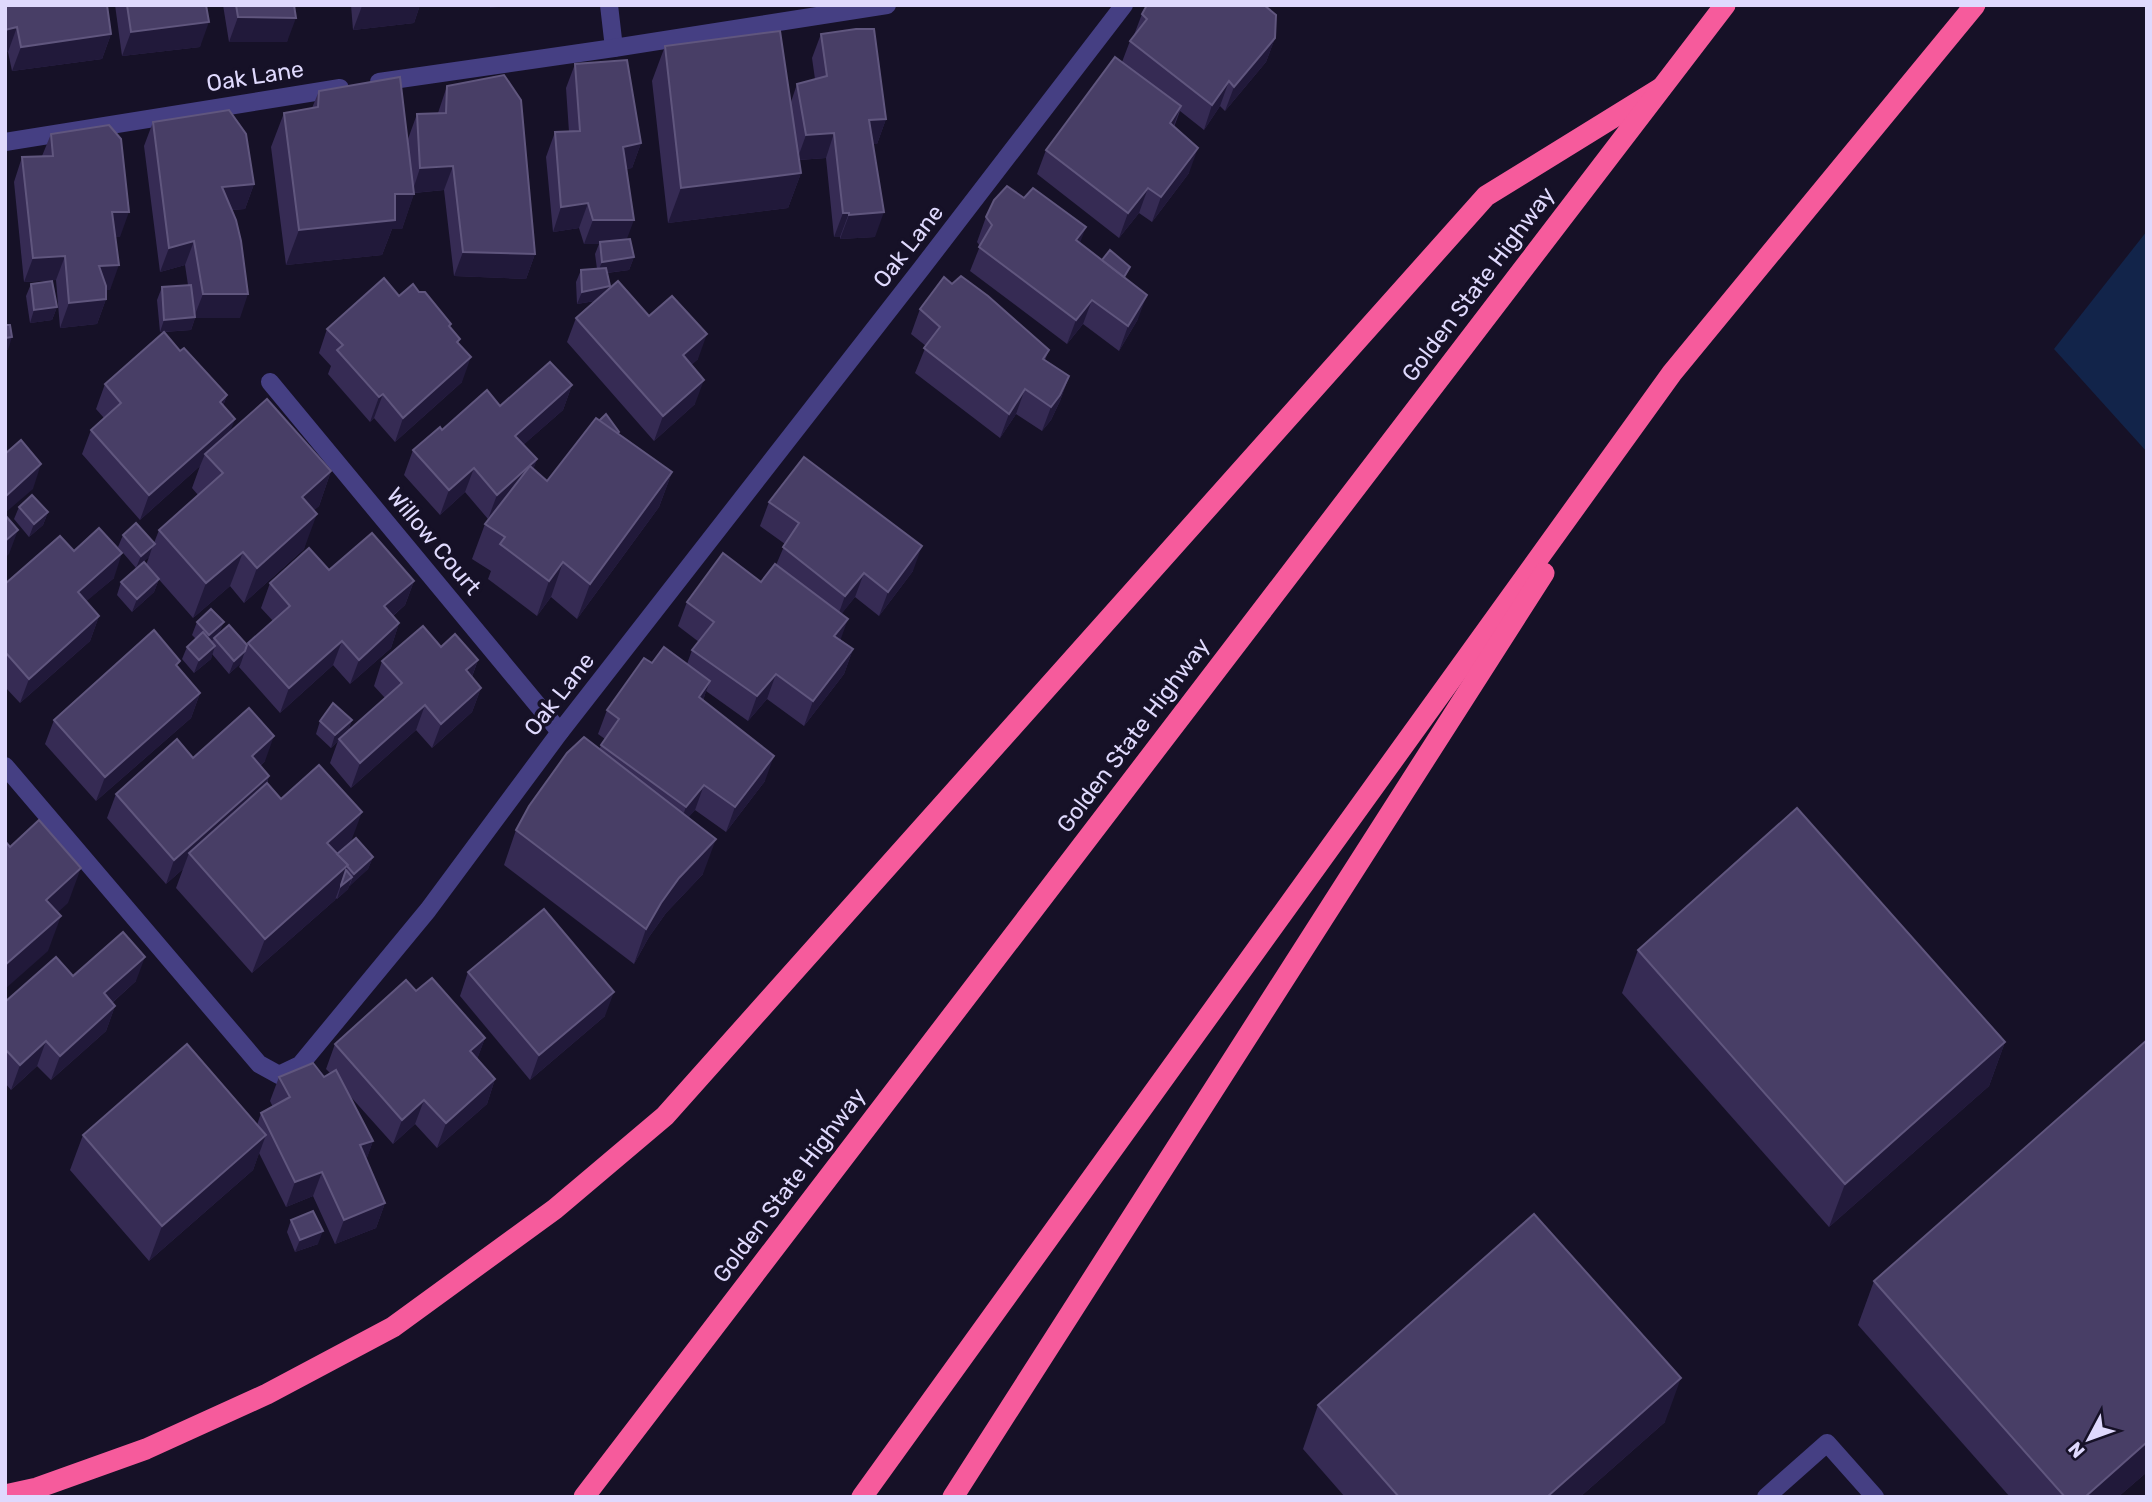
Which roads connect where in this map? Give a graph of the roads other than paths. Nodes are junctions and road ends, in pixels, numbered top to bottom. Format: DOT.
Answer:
graph roads {
  1 [pos="608,5"];
  2 [pos="887,5"];
  3 [pos="1124,5"];
  4 [pos="1725,5"];
  5 [pos="1975,5"];
  6 [pos="614,48"];
  7 [pos="1661,88"];
  8 [pos="5,142"];
  9 [pos="1672,373"];
  10 [pos="270,382"];
  11 [pos="560,732"];
  12 [pos="5,766"];
  13 [pos="5,1495"];
  14 [pos="584,1497"];
  15 [pos="862,1497"];
  16 [pos="953,1497"];
  17 [pos="1766,1497"];
  18 [pos="1875,1497"];
  1 -- 6 [label="lane"];
  2 -- 6 [label="lane, Oak Lane"];
  3 -- 11 [label="lane, Oak Lane"];
  4 -- 7 [label="highway, Golden State Highway"];
  5 -- 9 [label="highway"];
  6 -- 8 [label="lane, Oak Lane"];
  7 -- 13 [label="highway"];
  7 -- 14 [label="highway, Golden State Highway"];
  9 -- 15 [label="highway"];
  9 -- 16 [label="highway"];
  10 -- 11 [label="lane, Willow Court"];
  11 -- 12 [label="lane, Oak Lane"];
  17 -- 18 [label="lane"];
}
